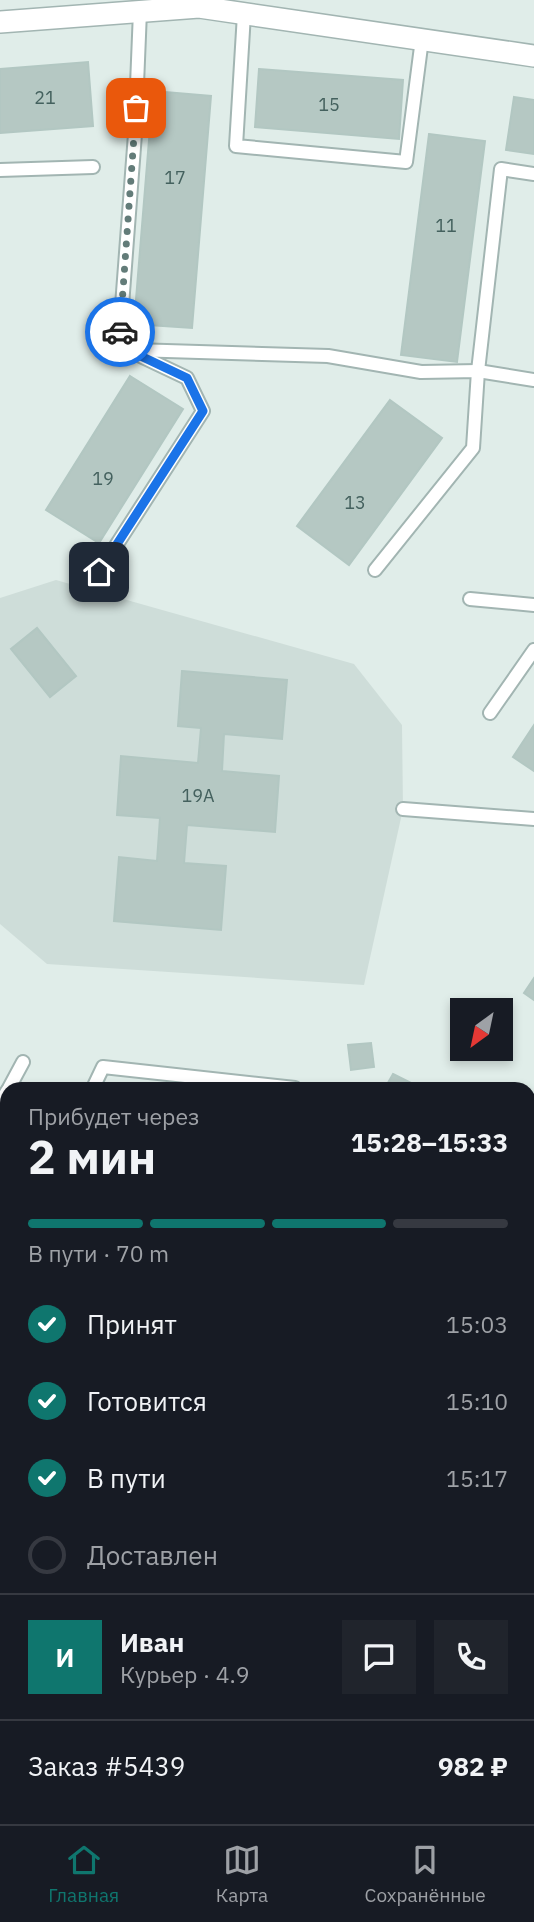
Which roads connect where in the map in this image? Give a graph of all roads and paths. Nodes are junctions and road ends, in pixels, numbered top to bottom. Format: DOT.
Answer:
graph roads {
  1 [pos="140,11"];
  2 [pos="244,13"];
  3 [pos="0,22"];
  4 [pos="422,39"];
  5 [pos="534,56"];
  6 [pos="93,167"];
  7 [pos="0,170"];
  8 [pos="534,174"];
  9 [pos="128,350"];
  10 [pos="478,371"];
  11 [pos="534,380"];
  12 [pos="375,570"];
  13 [pos="99,572"];
  14 [pos="470,599"];
  15 [pos="534,605"];
  16 [pos="534,650"];
  17 [pos="490,713"];
  18 [pos="403,809"];
  19 [pos="534,819"];
  20 [pos="23,1062"];
  21 [pos="12,1082"];
  22 [pos="96,1082"];
  23 [pos="237,1082"];
  1 -- 2 [label="street"];
  1 -- 3 [label="street"];
  1 -- 9 [label="lane"];
  2 -- 4 [label="street"];
  2 -- 4 [label="lane"];
  4 -- 5 [label="street"];
  6 -- 7 [label="lane"];
  8 -- 10 [label="lane"];
  9 -- 10 [label="lane"];
  9 -- 13 [label="lane"];
  10 -- 11 [label="lane"];
  10 -- 12 [label="lane"];
  14 -- 15 [label="lane"];
  16 -- 17 [label="lane"];
  18 -- 19 [label="lane"];
  20 -- 21 [label="lane"];
  22 -- 23 [label="lane"];
}
